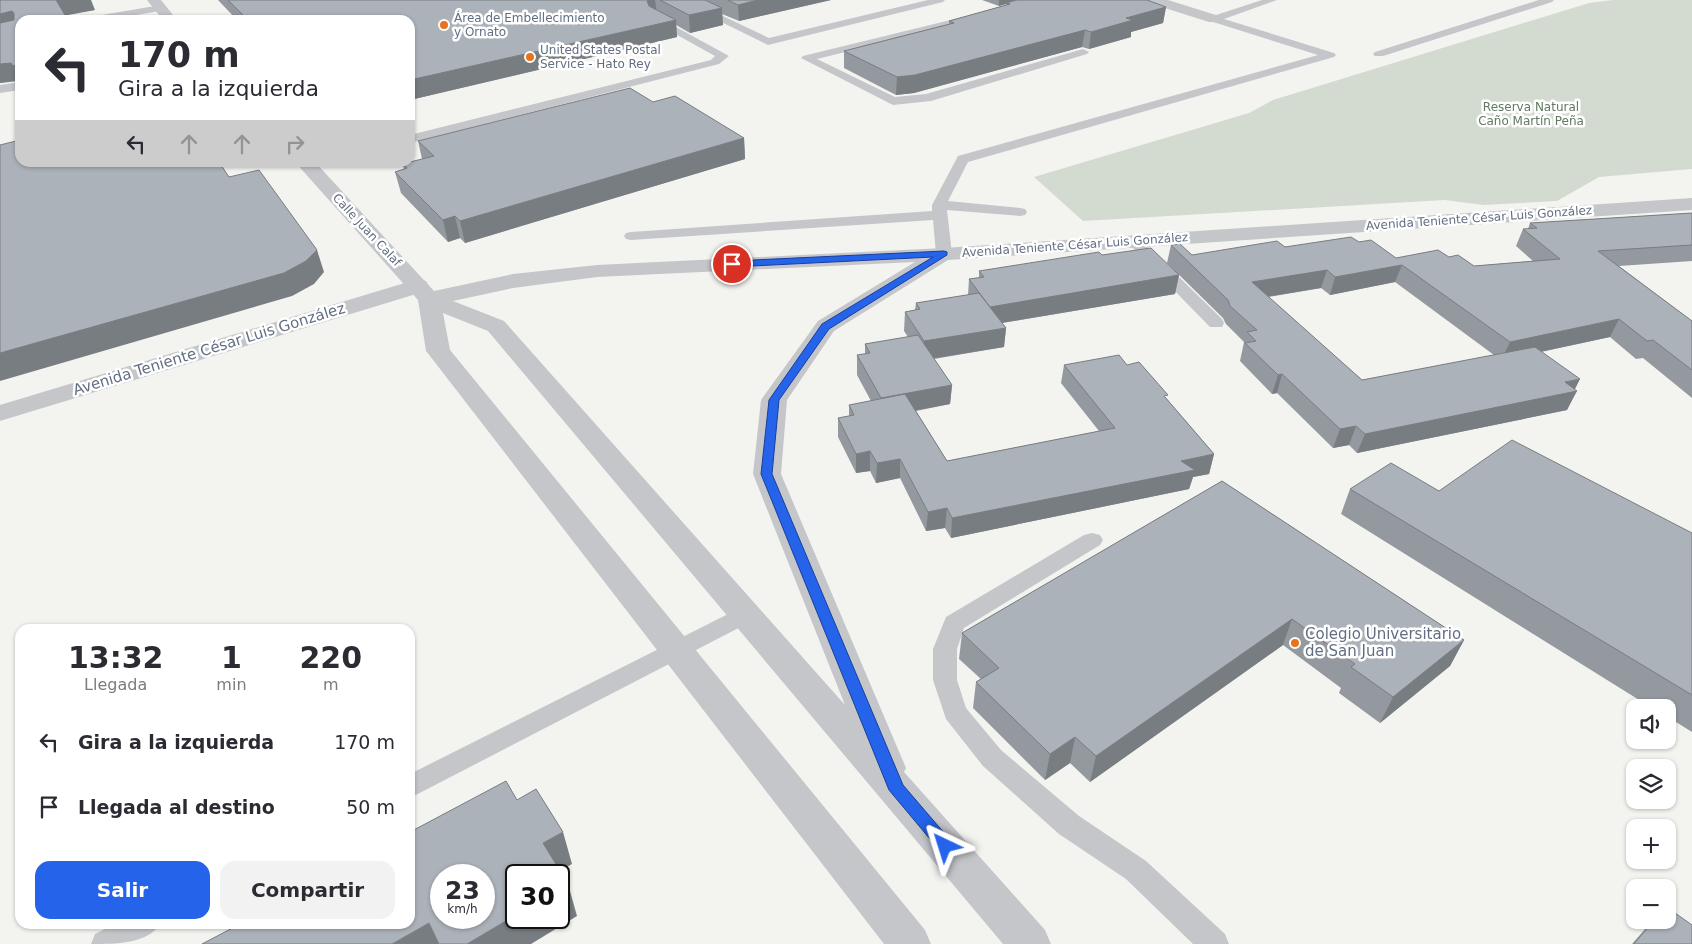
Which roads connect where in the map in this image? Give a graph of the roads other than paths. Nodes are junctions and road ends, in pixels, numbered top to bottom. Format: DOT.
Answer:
graph roads {
  1 [pos="940,0"];
  2 [pos="1154,0"];
  3 [pos="1272,0"];
  4 [pos="1549,0"];
  5 [pos="157,4"];
  6 [pos="704,10"];
  7 [pos="990,14"];
  8 [pos="122,15"];
  9 [pos="166,15"];
  10 [pos="656,18"];
  11 [pos="1214,19"];
  12 [pos="1083,52"];
  13 [pos="1380,54"];
  14 [pos="15,87"];
  15 [pos="0,90"];
  16 [pos="15,98"];
  17 [pos="0,101"];
  18 [pos="415,138"];
  19 [pos="312,167"];
  20 [pos="1688,206"];
  21 [pos="940,210"];
  22 [pos="1020,212"];
  23 [pos="631,236"];
  24 [pos="1134,241"];
  25 [pos="944,254"];
  26 [pos="423,292"];
  27 [pos="1216,323"];
  28 [pos="0,413"];
  29 [pos="1092,540"];
  30 [pos="746,614"];
  31 [pos="676,650"];
  32 [pos="415,784"];
  33 [pos="897,790"];
  34 [pos="135,929"];
  35 [pos="106,944"];
  36 [pos="910,944"];
  37 [pos="1030,944"];
  38 [pos="1214,944"];
  1 -- 6 [label="lane"];
  2 -- 11 [label="street"];
  3 -- 11 [label="lane"];
  4 -- 13 [label="lane"];
  5 -- 8 [label="lane"];
  5 -- 9 [label="street"];
  7 -- 12 [label="lane"];
  10 -- 18 [label="lane"];
  11 -- 21 [label="lane"];
  14 -- 15 [label="lane"];
  16 -- 17 [label="lane"];
  19 -- 26 [label="street, Calle Juan Calaf"];
  20 -- 24 [label="street, Avenida Teniente César Luis González"];
  21 -- 22 [label="lane"];
  21 -- 23 [label="lane"];
  21 -- 25 [label="lane"];
  24 -- 25 [label="street, Avenida Teniente César Luis González"];
  24 -- 27 [label="lane"];
  25 -- 26 [label="street, Avenida Teniente César Luis González"];
  25 -- 33 [label="street"];
  26 -- 28 [label="street, Avenida Teniente César Luis González"];
  26 -- 30 [label="street"];
  26 -- 31 [label="street"];
  29 -- 38 [label="lane"];
  30 -- 31 [label="lane"];
  30 -- 33 [label="street"];
  31 -- 32 [label="lane"];
  31 -- 36 [label="street"];
  33 -- 37 [label="street"];
  34 -- 35 [label="lane"];
}
